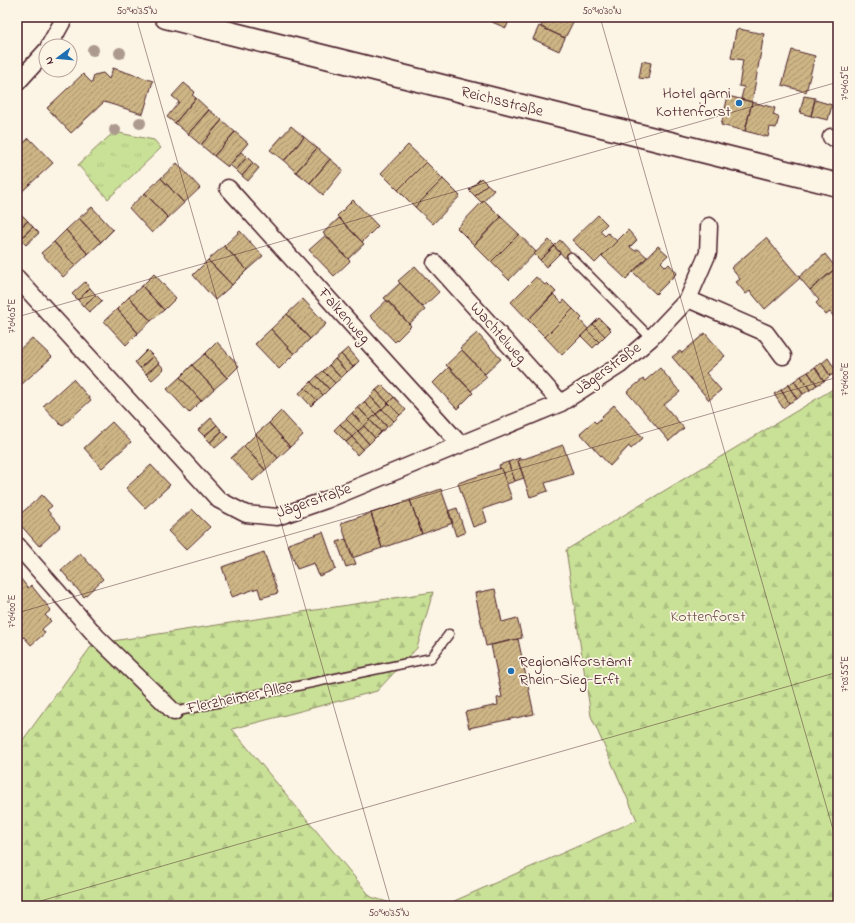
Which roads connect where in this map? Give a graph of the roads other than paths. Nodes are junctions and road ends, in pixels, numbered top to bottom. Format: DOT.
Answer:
graph roads {
  1 [pos="65,17"];
  2 [pos="166,17"];
  3 [pos="53,38"];
  4 [pos="38,60"];
  5 [pos="17,83"];
  6 [pos="838,185"];
  7 [pos="228,188"];
  8 [pos="709,226"];
  9 [pos="571,257"];
  10 [pos="435,263"];
  11 [pos="17,278"];
  12 [pos="688,299"];
  13 [pos="651,338"];
  14 [pos="783,356"];
  15 [pos="561,403"];
  16 [pos="459,443"];
  17 [pos="17,545"];
  18 [pos="449,634"];
  19 [pos="174,712"];
  1 -- 3 [label="street"];
  2 -- 6 [label="main road, Reichsstraße"];
  4 -- 5 [label="street"];
  7 -- 16 [label="street, Falkenweg"];
  8 -- 12 [label="street, Jägerstraße"];
  9 -- 13 [label="lane, Jägerstraße"];
  10 -- 15 [label="street, Wachtelweg"];
  11 -- 16 [label="street, Jägerstraße"];
  12 -- 13 [label="street, Jägerstraße"];
  12 -- 14 [label="street"];
  13 -- 15 [label="street, Jägerstraße"];
  15 -- 16 [label="street, Jägerstraße"];
  17 -- 19 [label="street, Flerzheimer Allee"];
  18 -- 19 [label="lane, Flerzheimer Allee"];
}
